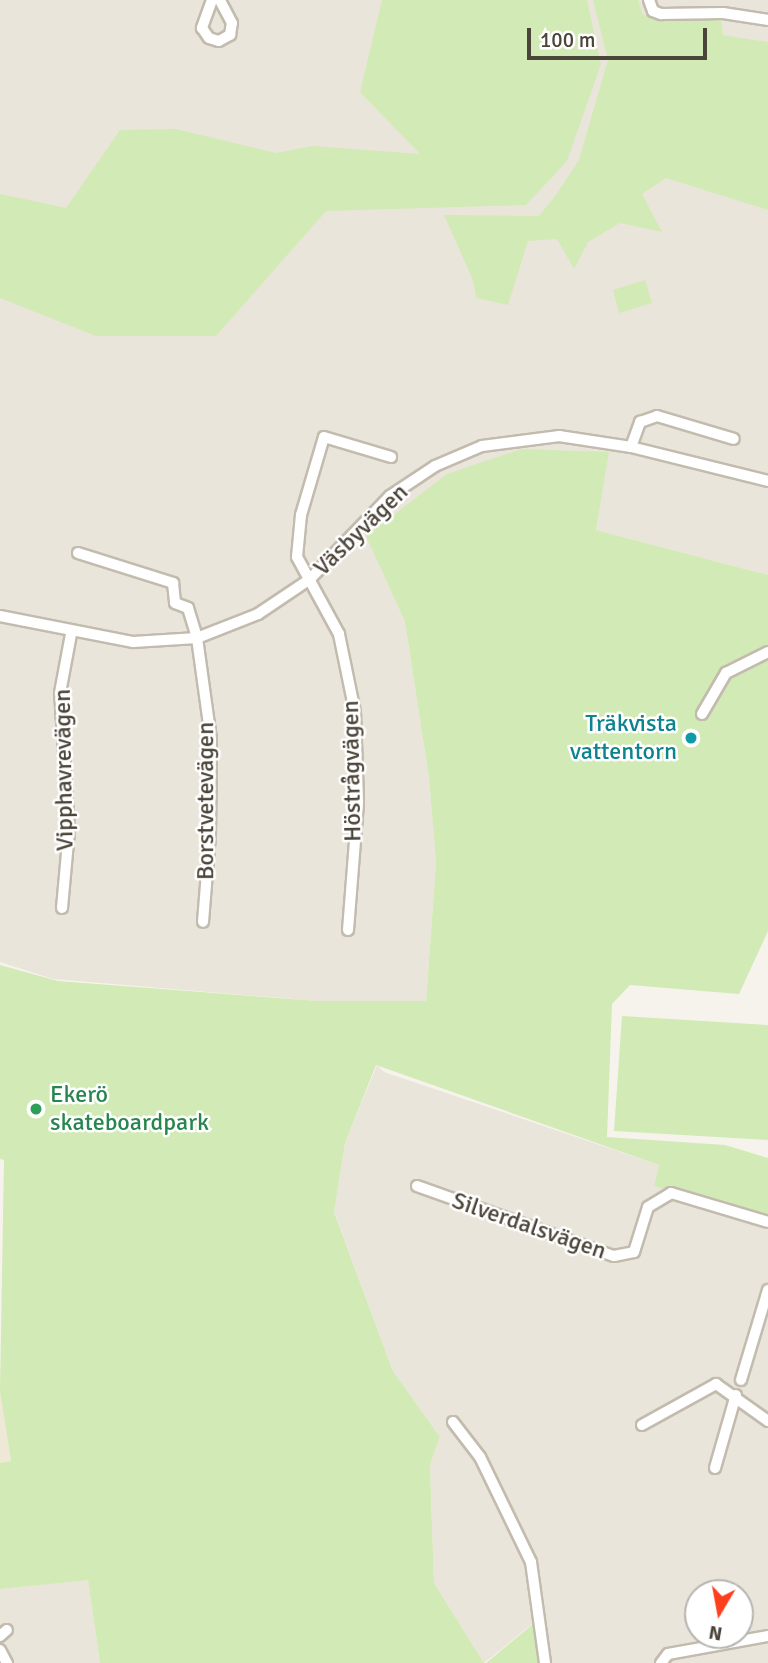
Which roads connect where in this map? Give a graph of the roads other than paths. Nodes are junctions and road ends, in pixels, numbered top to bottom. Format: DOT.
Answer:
graph roads {
  1 [pos="212,0"];
  2 [pos="220,0"];
  3 [pos="725,0"];
  4 [pos="651,5"];
  5 [pos="723,13"];
  6 [pos="768,20"];
  7 [pos="734,439"];
  8 [pos="631,447"];
  9 [pos="391,457"];
  10 [pos="768,481"];
  11 [pos="78,553"];
  12 [pos="310,579"];
  13 [pos="0,616"];
  14 [pos="71,634"];
  15 [pos="197,638"];
  16 [pos="768,652"];
  17 [pos="702,714"];
  18 [pos="62,908"];
  19 [pos="203,922"];
  20 [pos="348,930"];
  21 [pos="417,1186"];
  22 [pos="768,1222"];
  23 [pos="768,1290"];
  24 [pos="741,1380"];
  25 [pos="736,1395"];
  26 [pos="768,1421"];
  27 [pos="453,1422"];
  28 [pos="642,1425"];
  29 [pos="715,1468"];
  30 [pos="768,1636"];
  31 [pos="0,1650"];
  32 [pos="7,1663"];
  33 [pos="545,1663"];
  34 [pos="661,1663"];
  1 -- 2 [label="street"];
  3 -- 5 [label="street"];
  4 -- 5 [label="street"];
  5 -- 6 [label="street"];
  7 -- 8 [label="street"];
  8 -- 10 [label="street, Väsbyvägen"];
  8 -- 12 [label="street, Väsbyvägen"];
  9 -- 12 [label="street, Höstrågvägen"];
  11 -- 15 [label="street, Borstvetevägen"];
  12 -- 15 [label="street, Väsbyvägen"];
  12 -- 20 [label="street, Höstrågvägen"];
  13 -- 14 [label="street, Väsbyvägen"];
  14 -- 15 [label="street, Väsbyvägen"];
  14 -- 18 [label="street, Vipphavrevägen"];
  15 -- 19 [label="street, Borstvetevägen"];
  16 -- 17 [label="street"];
  21 -- 22 [label="street, Silverdalsvägen"];
  23 -- 24 [label="street"];
  25 -- 26 [label="street"];
  25 -- 28 [label="street"];
  25 -- 29 [label="street"];
  27 -- 33 [label="street"];
  30 -- 34 [label="street"];
  31 -- 32 [label="street"];
}
